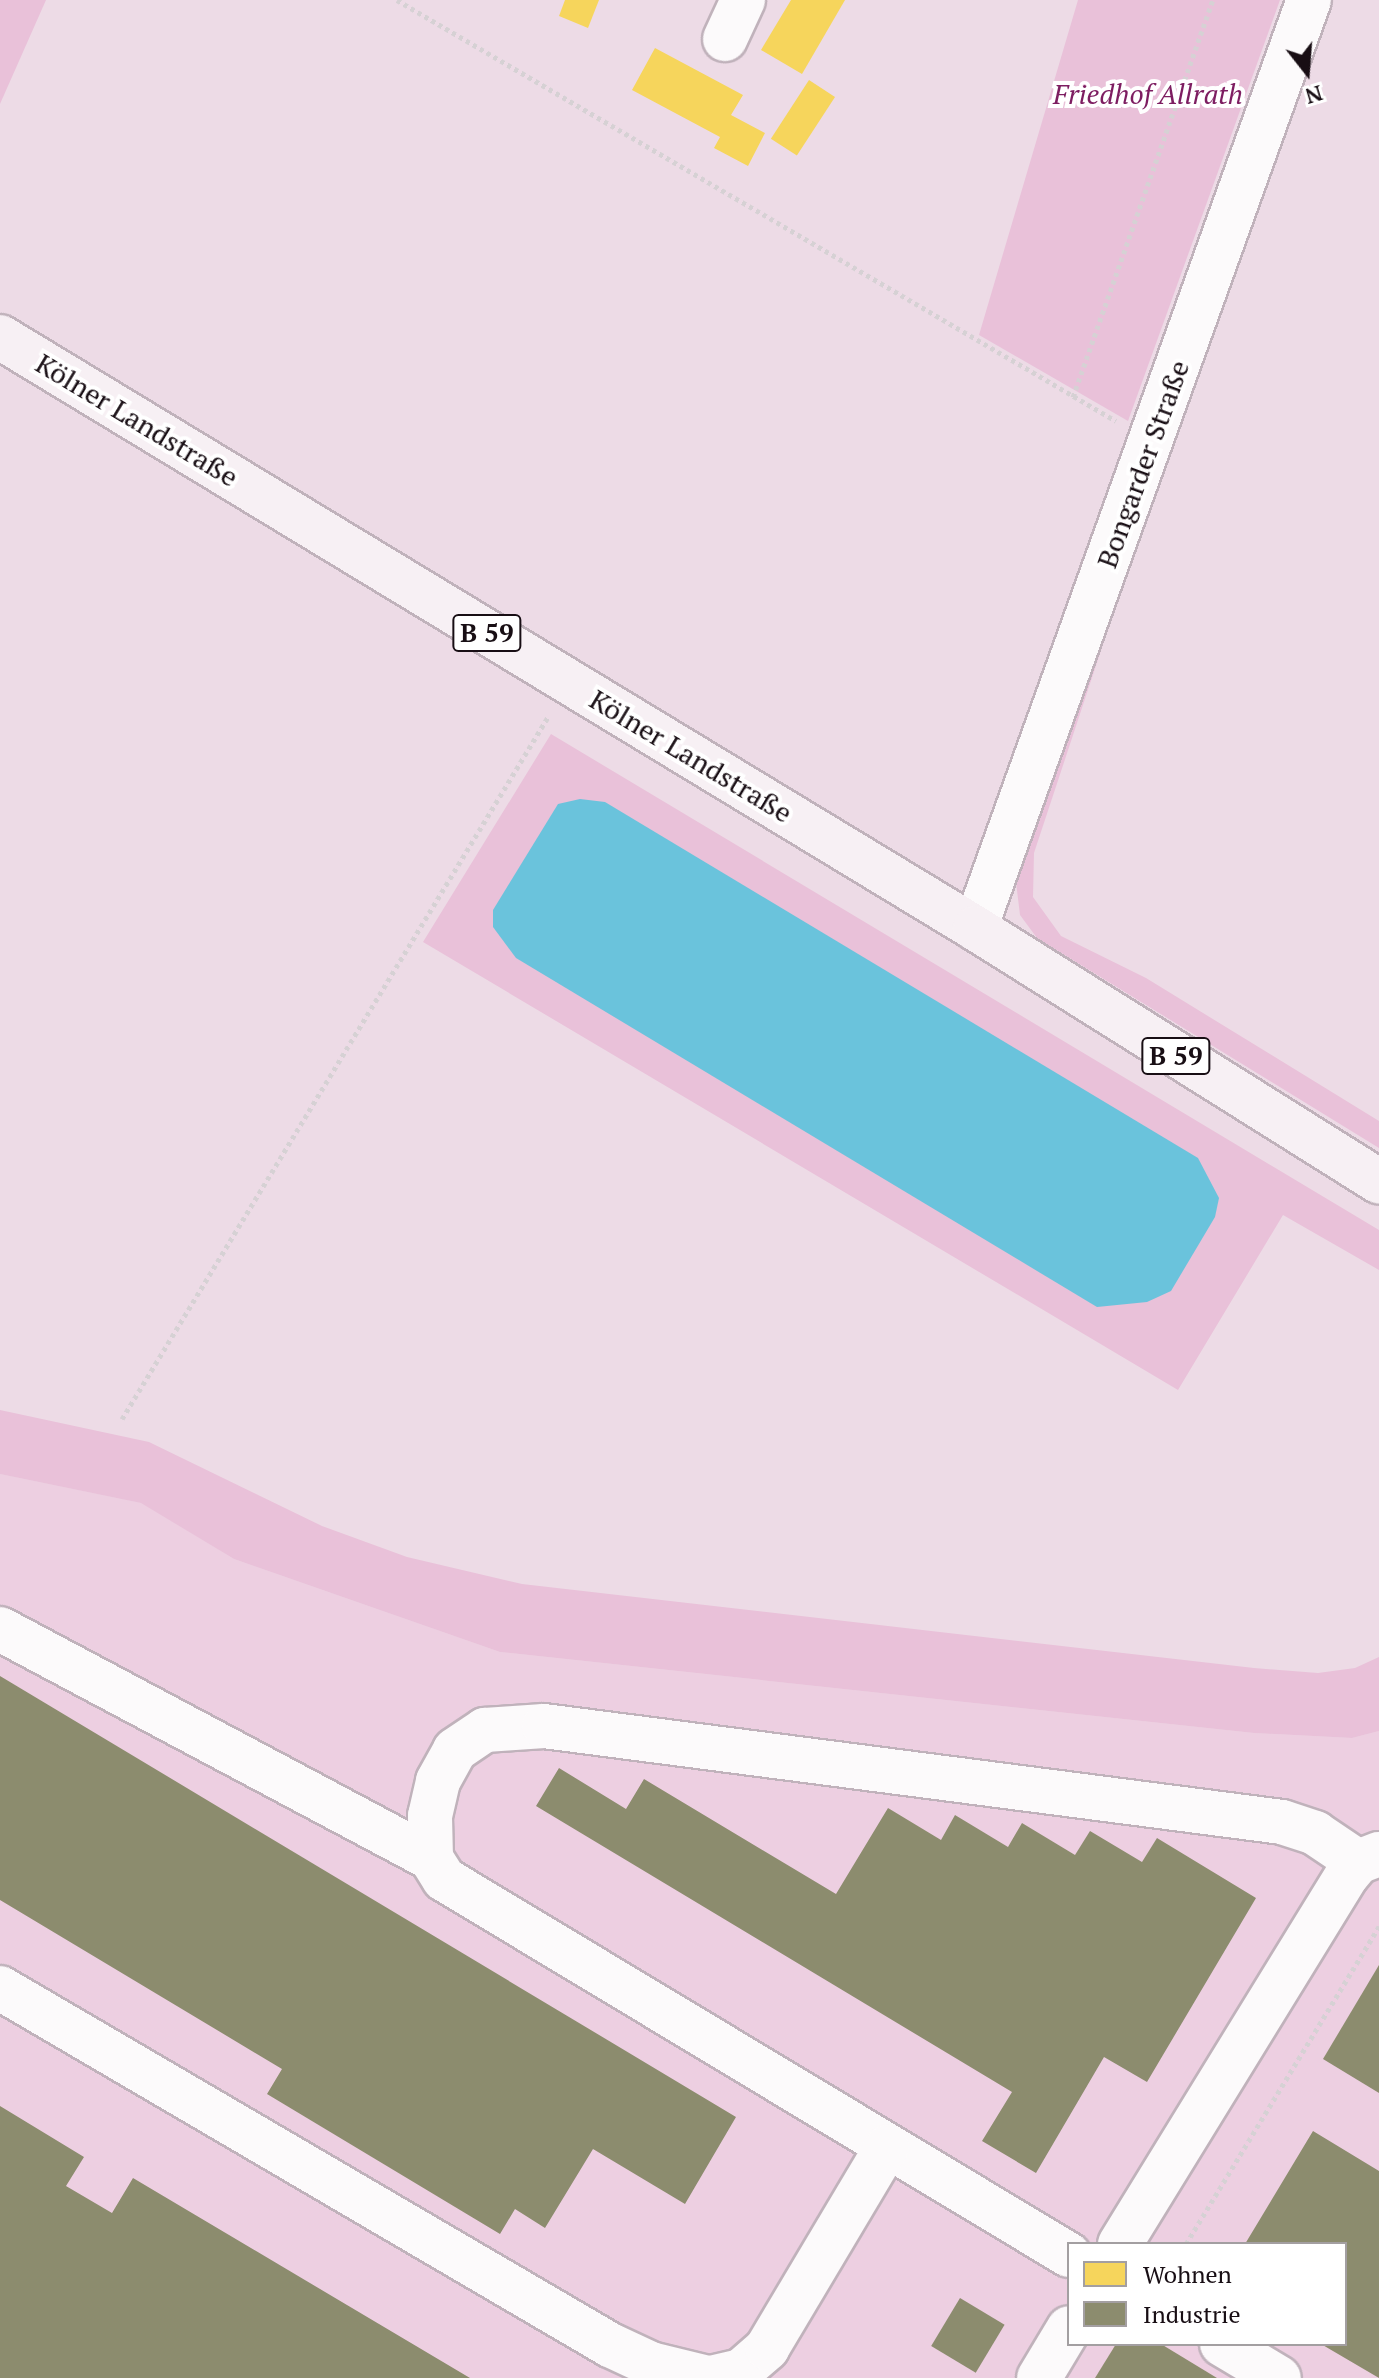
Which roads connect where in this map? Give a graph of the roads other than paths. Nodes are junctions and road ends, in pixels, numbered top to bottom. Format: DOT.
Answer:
graph roads {
  1 [pos="743,0"];
  2 [pos="1309,0"];
  3 [pos="725,39"];
  4 [pos="0,337"];
  5 [pos="975,928"];
  6 [pos="1379,1181"];
  7 [pos="0,1629"];
  8 [pos="431,1858"];
  9 [pos="1368,1858"];
  10 [pos="0,1988"];
  11 [pos="887,2147"];
  12 [pos="1121,2242"];
  13 [pos="1067,2254"];
  14 [pos="1067,2331"];
  15 [pos="1225,2346"];
  16 [pos="710,2378"];
  17 [pos="1039,2378"];
  18 [pos="1279,2378"];
  1 -- 3 [label="street"];
  2 -- 5 [label="street, Bongarder Straße"];
  4 -- 5 [label="main road, Kölner Landstraße / B 59"];
  5 -- 6 [label="main road, Kölner Landstraße / B 59"];
  7 -- 8 [label="street"];
  8 -- 9 [label="street"];
  8 -- 11 [label="street"];
  9 -- 12 [label="street"];
  10 -- 16 [label="street"];
  11 -- 13 [label="street"];
  11 -- 16 [label="street"];
  14 -- 17 [label="street"];
  15 -- 18 [label="street"];
}
